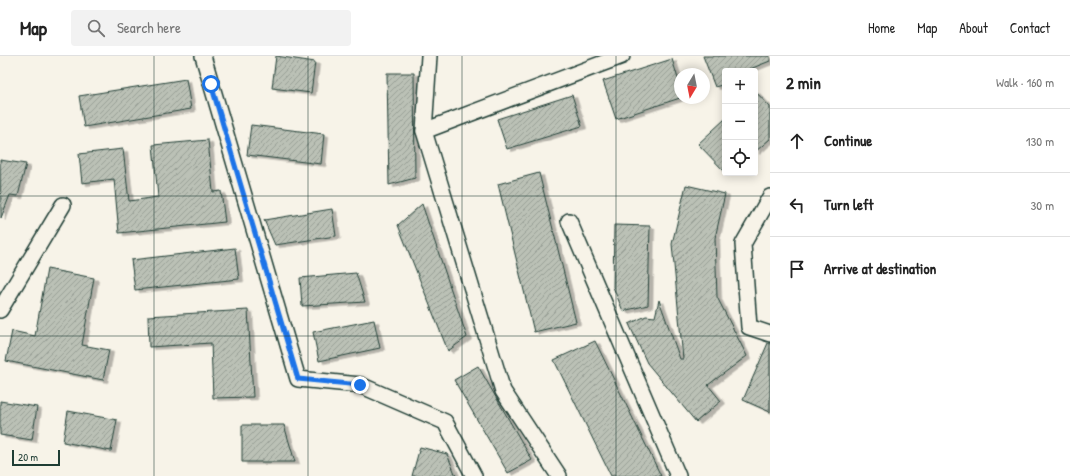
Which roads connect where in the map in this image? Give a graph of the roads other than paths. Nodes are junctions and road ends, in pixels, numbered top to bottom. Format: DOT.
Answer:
graph roads {
  1 [pos="203,56"];
  2 [pos="429,56"];
  3 [pos="622,56"];
  4 [pos="424,131"];
  5 [pos="770,196"];
  6 [pos="63,205"];
  7 [pos="569,221"];
  8 [pos="0,310"];
  9 [pos="770,334"];
  10 [pos="474,476"];
  11 [pos="559,476"];
  12 [pos="678,476"];
  1 -- 10 [label="street"];
  2 -- 4 [label="street"];
  3 -- 4 [label="street"];
  4 -- 11 [label="street"];
  5 -- 9 [label="street"];
  6 -- 8 [label="street"];
  7 -- 12 [label="street"];
}
